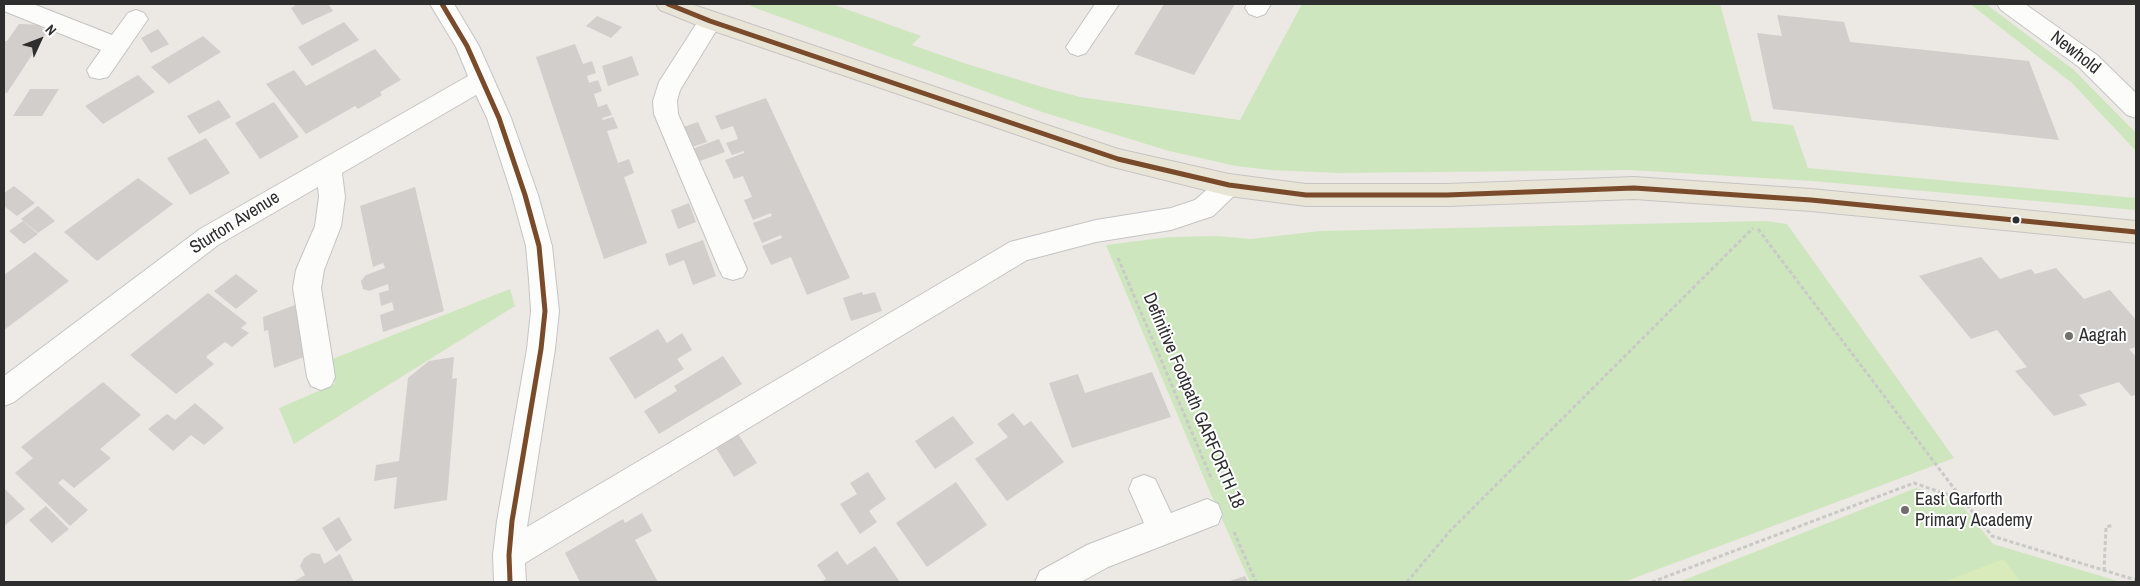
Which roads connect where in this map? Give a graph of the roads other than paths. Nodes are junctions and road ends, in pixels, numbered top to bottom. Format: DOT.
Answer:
graph roads {
  1 [pos="10,4"];
  2 [pos="442,4"];
  3 [pos="668,4"];
  4 [pos="1107,4"];
  5 [pos="2009,4"];
  6 [pos="136,18"];
  7 [pos="710,21"];
  8 [pos="116,46"];
  9 [pos="1078,47"];
  10 [pos="99,70"];
  11 [pos="483,79"];
  12 [pos="2136,108"];
  13 [pos="328,167"];
  14 [pos="1229,184"];
  15 [pos="2136,232"];
  16 [pos="733,269"];
  17 [pos="321,377"];
  18 [pos="4,393"];
  19 [pos="1144,489"];
  20 [pos="1218,509"];
  21 [pos="1163,530"];
  22 [pos="508,575"];
  23 [pos="1051,582"];
  1 -- 8 [label="street"];
  2 -- 11 [label="street"];
  3 -- 7 [label="main road"];
  4 -- 9 [label="street"];
  5 -- 12 [label="street, Newhold"];
  6 -- 8 [label="street"];
  7 -- 14 [label="main road"];
  7 -- 16 [label="street"];
  8 -- 10 [label="street"];
  11 -- 13 [label="street, Sturton Avenue"];
  11 -- 22 [label="street"];
  13 -- 17 [label="street"];
  13 -- 18 [label="street, Sturton Avenue"];
  14 -- 15 [label="main road"];
  14 -- 22 [label="street"];
  19 -- 21 [label="street"];
  20 -- 21 [label="street"];
  21 -- 23 [label="street"];
}
